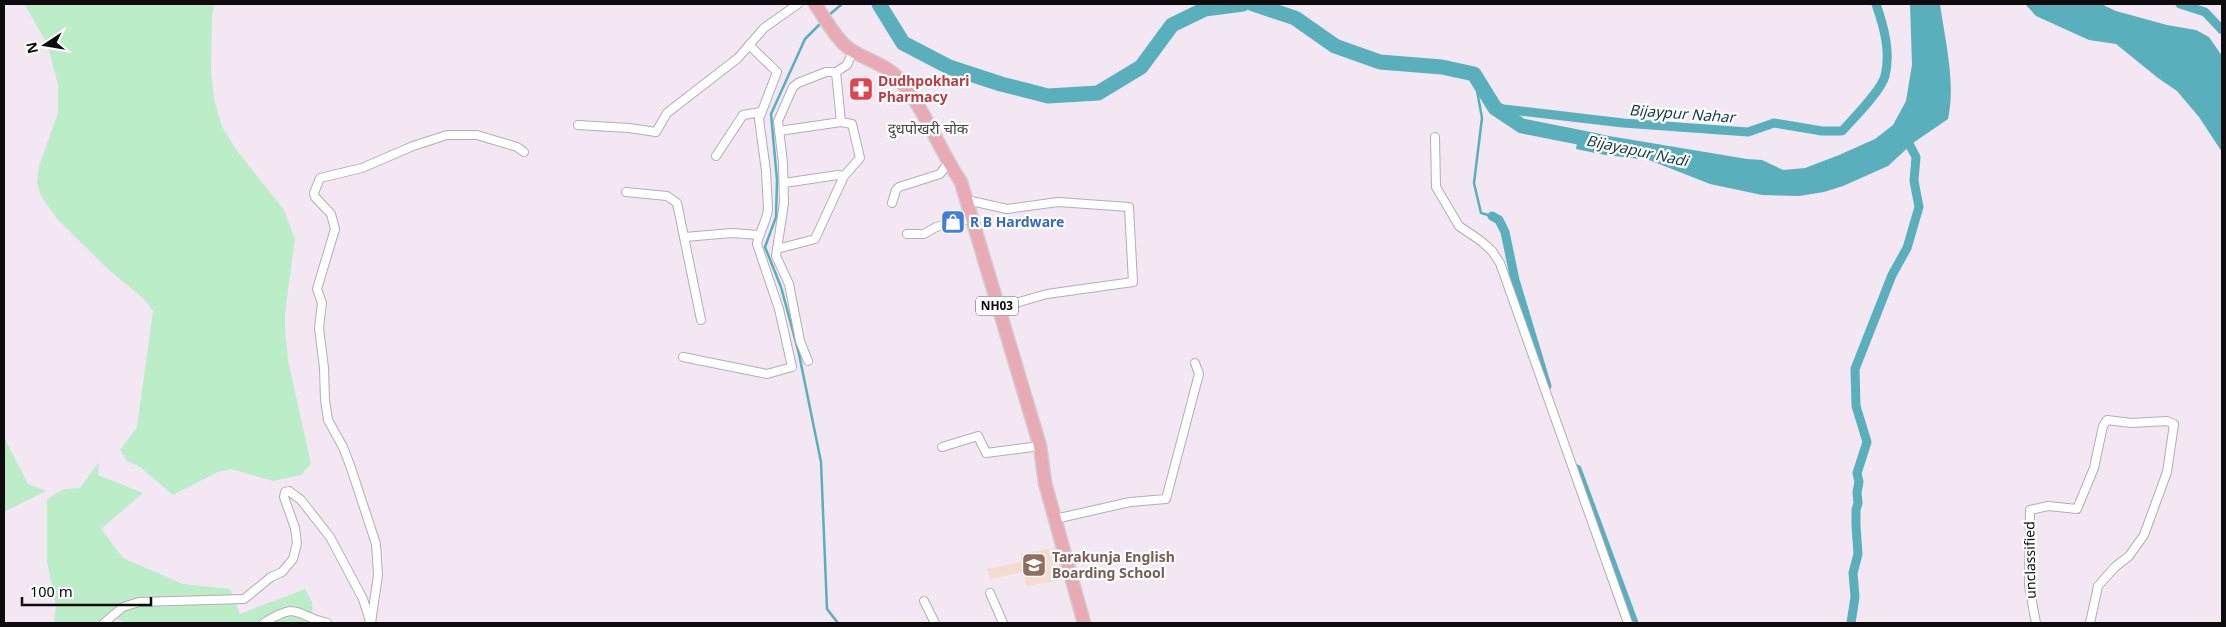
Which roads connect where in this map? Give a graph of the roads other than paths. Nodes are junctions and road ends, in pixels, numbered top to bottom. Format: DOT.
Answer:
graph roads {
  1 [pos="798,4"];
  2 [pos="815,4"];
  3 [pos="749,45"];
  4 [pos="853,51"];
  5 [pos="836,72"];
  6 [pos="760,112"];
  7 [pos="841,122"];
  8 [pos="578,125"];
  9 [pos="779,131"];
  10 [pos="1435,137"];
  11 [pos="524,152"];
  12 [pos="716,156"];
  13 [pos="948,163"];
  14 [pos="844,176"];
  15 [pos="784,183"];
  16 [pos="626,192"];
  17 [pos="967,200"];
  18 [pos="892,203"];
  19 [pos="972,218"];
  20 [pos="907,234"];
  21 [pos="758,235"];
  22 [pos="685,237"];
  23 [pos="777,249"];
  24 [pos="998,308"];
  25 [pos="701,320"];
  26 [pos="683,357"];
  27 [pos="808,361"];
  28 [pos="1195,364"];
  29 [pos="1040,446"];
  30 [pos="942,447"];
  31 [pos="1055,519"];
  32 [pos="990,593"];
  33 [pos="924,600"];
  34 [pos="104,623"];
  35 [pos="264,623"];
  36 [pos="327,623"];
  37 [pos="370,623"];
  38 [pos="935,623"];
  39 [pos="1003,623"];
  40 [pos="1084,623"];
  41 [pos="1628,623"];
  42 [pos="2036,623"];
  43 [pos="2090,623"];
  1 -- 3 [label="street"];
  2 -- 4 [label="main road, NH03"];
  3 -- 6 [label="street"];
  3 -- 8 [label="street"];
  4 -- 5 [label="street"];
  4 -- 13 [label="main road, NH03"];
  5 -- 7 [label="street"];
  5 -- 9 [label="street"];
  6 -- 12 [label="street"];
  6 -- 21 [label="street"];
  7 -- 9 [label="street"];
  7 -- 14 [label="street"];
  9 -- 15 [label="street"];
  10 -- 41 [label="street"];
  11 -- 37 [label="street"];
  13 -- 17 [label="main road, NH03"];
  13 -- 18 [label="street"];
  14 -- 15 [label="street"];
  14 -- 23 [label="street"];
  15 -- 23 [label="street"];
  16 -- 22 [label="street"];
  17 -- 19 [label="main road, NH03"];
  17 -- 24 [label="street"];
  19 -- 20 [label="street"];
  19 -- 24 [label="main road, NH03"];
  21 -- 22 [label="street"];
  21 -- 26 [label="street"];
  22 -- 25 [label="street"];
  23 -- 27 [label="street"];
  24 -- 29 [label="main road, NH03"];
  28 -- 31 [label="street"];
  29 -- 30 [label="street"];
  29 -- 31 [label="main road, NH03"];
  31 -- 40 [label="main road, NH03"];
  32 -- 39 [label="street"];
  33 -- 38 [label="street"];
  34 -- 37 [label="street"];
  35 -- 36 [label="street"];
  42 -- 43 [label="street, unclassified"];
}
